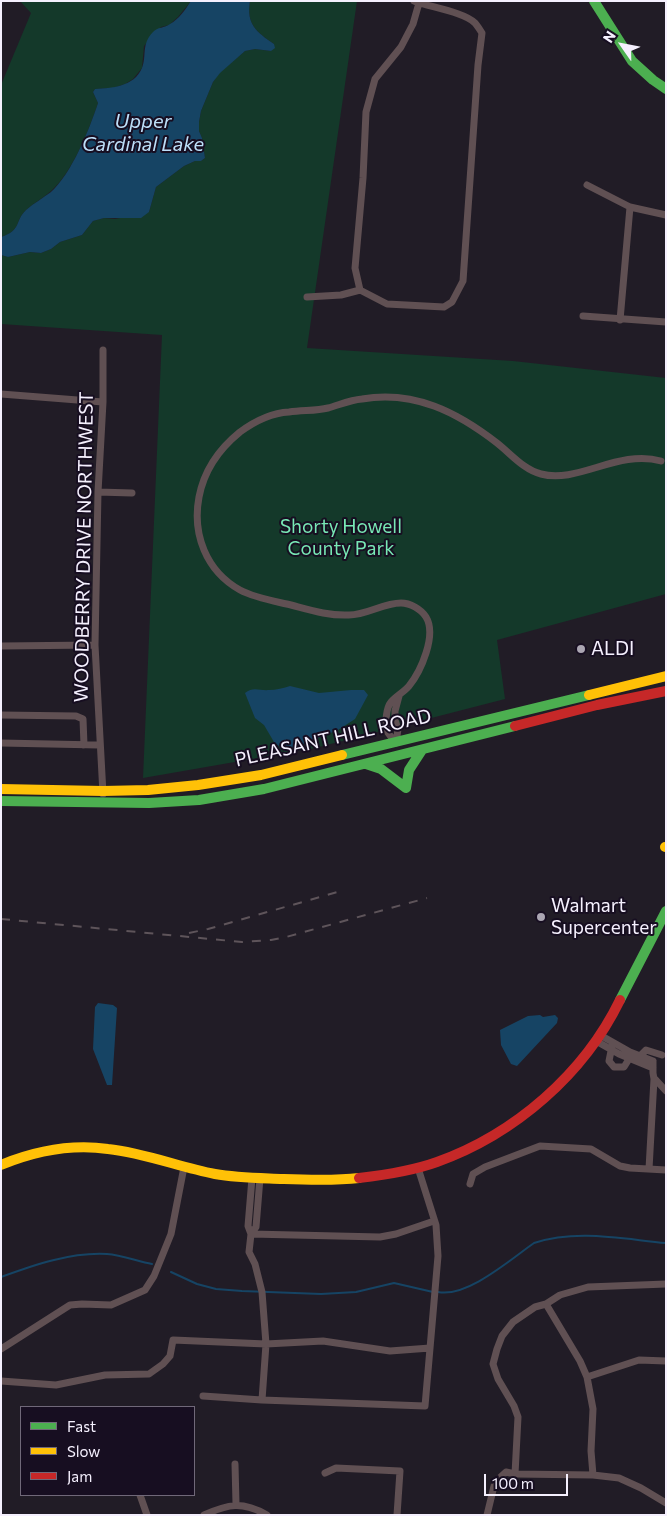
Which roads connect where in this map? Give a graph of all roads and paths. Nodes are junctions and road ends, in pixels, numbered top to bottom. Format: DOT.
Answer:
graph roads {
  1 [pos="594,1"];
  2 [pos="418,2"];
  3 [pos="666,88"];
  4 [pos="587,185"];
  5 [pos="630,207"];
  6 [pos="666,215"];
  7 [pos="360,290"];
  8 [pos="307,297"];
  9 [pos="583,316"];
  10 [pos="620,320"];
  11 [pos="666,322"];
  12 [pos="102,350"];
  13 [pos="1,394"];
  14 [pos="103,402"];
  15 [pos="661,461"];
  16 [pos="98,492"];
  17 [pos="132,493"];
  18 [pos="94,645"];
  19 [pos="1,646"];
  20 [pos="666,676"];
  21 [pos="666,691"];
  22 [pos="1,714"];
  23 [pos="1,743"];
  24 [pos="396,743"];
  25 [pos="84,744"];
  26 [pos="99,745"];
  27 [pos="422,750"];
  28 [pos="366,764"];
  29 [pos="1,789"];
  30 [pos="103,791"];
  31 [pos="1,802"];
  32 [pos="103,804"];
  33 [pos="666,911"];
  34 [pos="598,1038"];
  35 [pos="612,1047"];
  36 [pos="664,1053"];
  37 [pos="629,1055"];
  38 [pos="640,1056"];
  39 [pos="653,1065"];
  40 [pos="654,1079"];
  41 [pos="666,1091"];
  42 [pos="1,1165"];
  43 [pos="184,1166"];
  44 [pos="418,1168"];
  45 [pos="649,1169"];
  46 [pos="666,1170"];
  47 [pos="256,1178"];
  48 [pos="470,1184"];
  49 [pos="250,1206"];
  50 [pos="258,1206"];
  51 [pos="253,1218"];
  52 [pos="434,1221"];
  53 [pos="251,1234"];
  54 [pos="666,1284"];
  55 [pos="546,1304"];
  56 [pos="266,1344"];
  57 [pos="430,1348"];
  58 [pos="1,1349"];
  59 [pos="666,1362"];
  60 [pos="587,1377"];
  61 [pos="1,1381"];
  62 [pos="203,1396"];
  63 [pos="262,1400"];
  64 [pos="235,1464"];
  65 [pos="326,1473"];
  66 [pos="515,1474"];
  67 [pos="593,1475"];
  68 [pos="140,1496"];
  69 [pos="666,1503"];
  70 [pos="236,1504"];
  71 [pos="147,1515"];
  72 [pos="204,1515"];
  73 [pos="267,1515"];
  74 [pos="397,1515"];
  75 [pos="487,1515"];
  1 -- 3 [label="main road"];
  2 -- 7 [label="street"];
  2 -- 7 [label="street"];
  4 -- 5 [label="street"];
  5 -- 6 [label="street"];
  5 -- 10 [label="street"];
  7 -- 8 [label="street"];
  9 -- 10 [label="street"];
  10 -- 11 [label="street"];
  12 -- 14 [label="street, WOODBERRY DRIVE NORTHWEST"];
  13 -- 14 [label="street"];
  14 -- 16 [label="street, WOODBERRY DRIVE NORTHWEST"];
  15 -- 24 [label="street"];
  16 -- 17 [label="street"];
  16 -- 18 [label="street, WOODBERRY DRIVE NORTHWEST"];
  18 -- 19 [label="street"];
  18 -- 26 [label="street, WOODBERRY DRIVE NORTHWEST"];
  20 -- 24 [label="main road, PLEASANT HILL ROAD"];
  21 -- 27 [label="main road, PLEASANT HILL ROAD"];
  22 -- 25 [label="street"];
  23 -- 25 [label="street"];
  24 -- 30 [label="main road, PLEASANT HILL ROAD"];
  25 -- 26 [label="street"];
  26 -- 30 [label="street, WOODBERRY DRIVE NORTHWEST"];
  27 -- 28 [label="main road, PLEASANT HILL ROAD"];
  27 -- 28 [label="main road"];
  28 -- 32 [label="main road, PLEASANT HILL ROAD"];
  29 -- 30 [label="main road, PLEASANT HILL ROAD"];
  30 -- 32 [label="street, WOODBERRY DRIVE NORTHWEST"];
  31 -- 32 [label="main road, PLEASANT HILL ROAD"];
  33 -- 34 [label="main road"];
  34 -- 35 [label="street"];
  34 -- 44 [label="main road"];
  35 -- 37 [label="street"];
  35 -- 37 [label="street"];
  36 -- 38 [label="street"];
  36 -- 39 [label="street"];
  37 -- 38 [label="street"];
  37 -- 39 [label="street"];
  38 -- 39 [label="street"];
  39 -- 40 [label="street"];
  40 -- 41 [label="street"];
  40 -- 45 [label="street"];
  42 -- 43 [label="main road"];
  43 -- 47 [label="main road"];
  43 -- 58 [label="street"];
  44 -- 47 [label="main road"];
  44 -- 52 [label="street"];
  45 -- 46 [label="street"];
  45 -- 48 [label="street"];
  47 -- 49 [label="street"];
  47 -- 50 [label="street"];
  49 -- 50 [label="street"];
  49 -- 51 [label="street"];
  50 -- 51 [label="street"];
  51 -- 53 [label="street"];
  52 -- 53 [label="street"];
  52 -- 57 [label="street"];
  53 -- 56 [label="street"];
  54 -- 55 [label="street"];
  55 -- 60 [label="street"];
  55 -- 66 [label="street"];
  56 -- 57 [label="street"];
  56 -- 61 [label="street"];
  56 -- 63 [label="street"];
  57 -- 63 [label="street"];
  59 -- 60 [label="street"];
  60 -- 67 [label="street"];
  62 -- 63 [label="street"];
  64 -- 70 [label="street"];
  65 -- 74 [label="street"];
  66 -- 67 [label="street"];
  66 -- 75 [label="street"];
  67 -- 69 [label="street"];
  68 -- 71 [label="street"];
  70 -- 72 [label="street"];
  70 -- 73 [label="street"];
}
